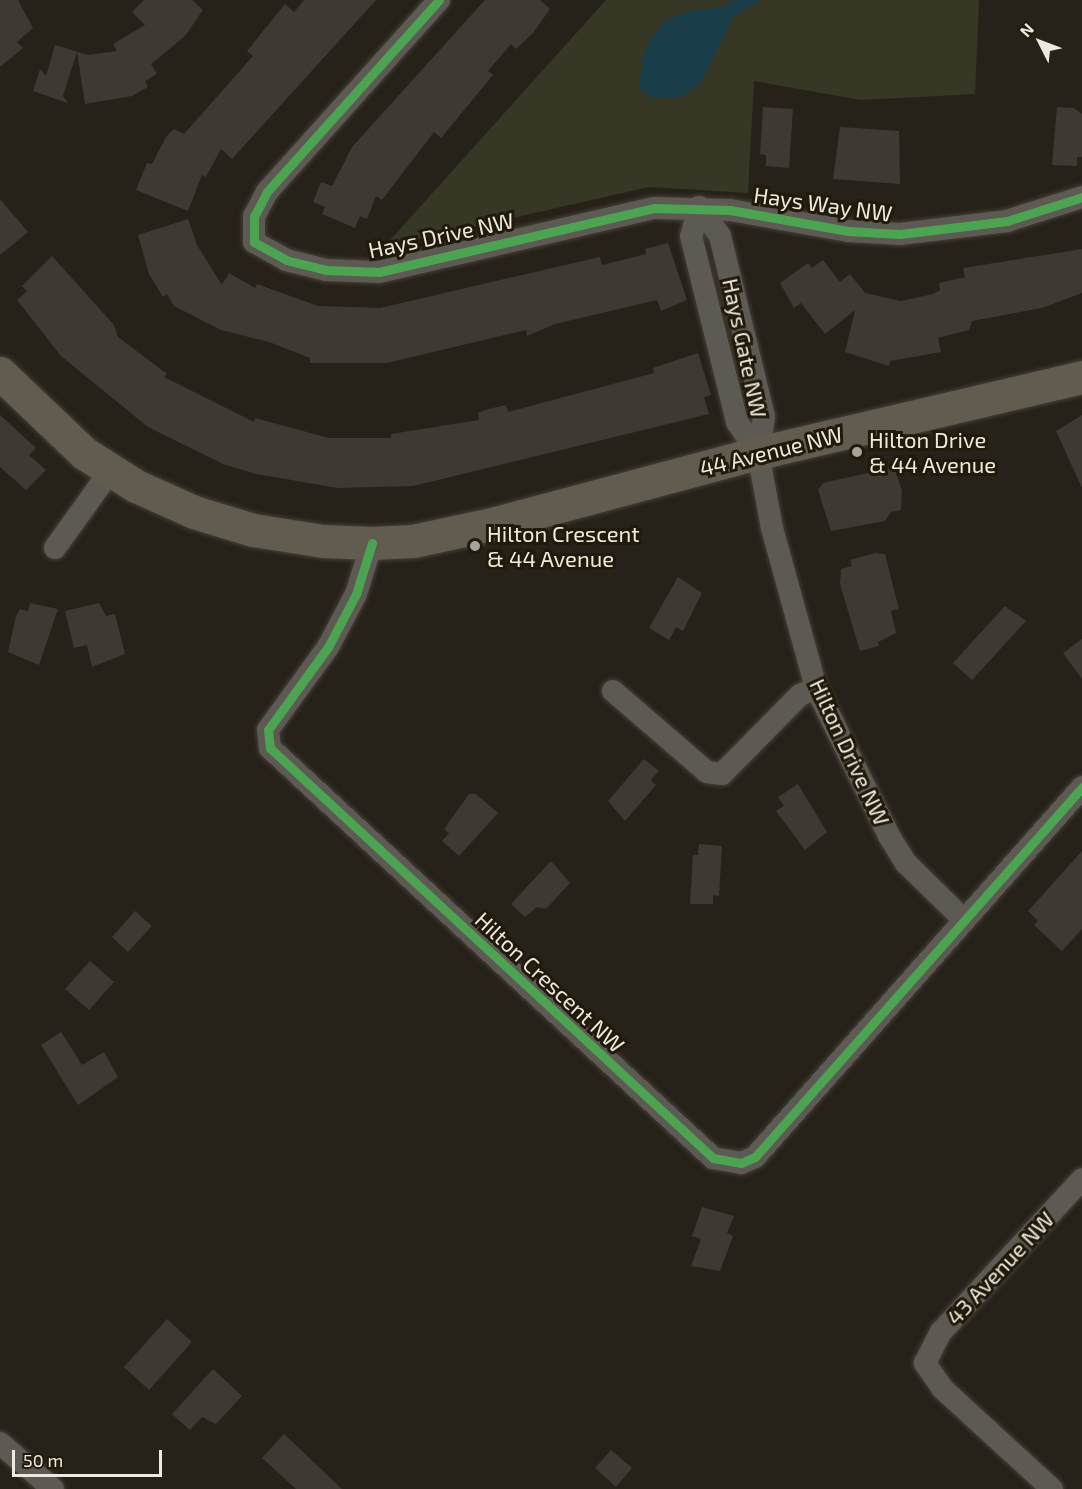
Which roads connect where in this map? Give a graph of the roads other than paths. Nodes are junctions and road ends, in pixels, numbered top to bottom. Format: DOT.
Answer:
graph roads {
  1 [pos="439,0"];
  2 [pos="1082,197"];
  3 [pos="699,207"];
  4 [pos="0,372"];
  5 [pos="1082,377"];
  6 [pos="758,453"];
  7 [pos="111,470"];
  8 [pos="372,543"];
  9 [pos="54,548"];
  10 [pos="816,688"];
  11 [pos="614,691"];
  12 [pos="1082,787"];
  13 [pos="964,920"];
  14 [pos="1082,1179"];
  15 [pos="0,1443"];
  16 [pos="54,1489"];
  17 [pos="1052,1489"];
  1 -- 3 [label="street, Hays Drive NW"];
  2 -- 3 [label="street, Hays Way NW"];
  3 -- 6 [label="street, Hays Gate NW"];
  4 -- 7 [label="street, 44 Avenue NW"];
  5 -- 6 [label="street, 44 Avenue NW"];
  6 -- 8 [label="street, 44 Avenue NW"];
  6 -- 10 [label="street, Hilton Drive NW"];
  7 -- 8 [label="street, 44 Avenue NW"];
  7 -- 9 [label="street"];
  8 -- 13 [label="street, Hilton Crescent NW"];
  10 -- 11 [label="street"];
  10 -- 13 [label="street, Hilton Drive NW"];
  12 -- 13 [label="street, Hilton Crescent NW"];
  14 -- 17 [label="street, 43 Avenue NW"];
  15 -- 16 [label="street"];
}
